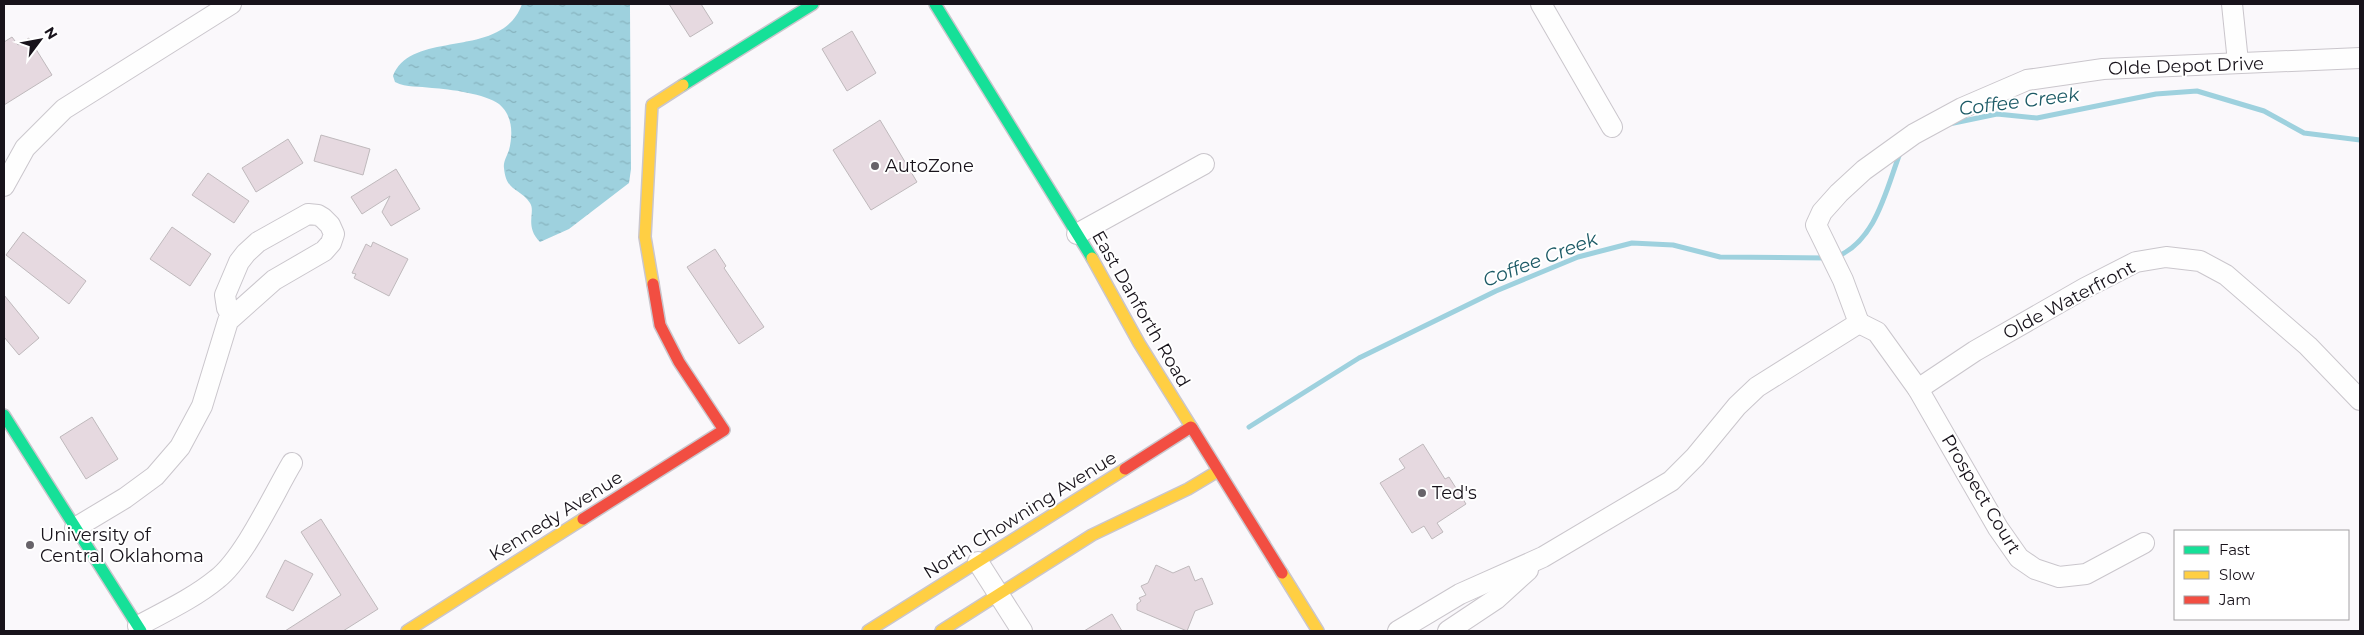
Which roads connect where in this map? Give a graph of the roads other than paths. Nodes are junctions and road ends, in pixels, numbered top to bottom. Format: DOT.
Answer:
graph roads {
  1 [pos="231,4"];
  2 [pos="813,4"];
  3 [pos="935,4"];
  4 [pos="1543,4"];
  5 [pos="2232,4"];
  6 [pos="2360,58"];
  7 [pos="2238,62"];
  8 [pos="1612,127"];
  9 [pos="1204,164"];
  10 [pos="4,186"];
  11 [pos="1077,234"];
  12 [pos="232,317"];
  13 [pos="1858,323"];
  14 [pos="1918,389"];
  15 [pos="2360,400"];
  16 [pos="4,415"];
  17 [pos="1191,427"];
  18 [pos="292,463"];
  19 [pos="1218,471"];
  20 [pos="76,528"];
  21 [pos="2144,543"];
  22 [pos="1543,557"];
  23 [pos="978,562"];
  24 [pos="999,594"];
  25 [pos="139,629"];
  26 [pos="407,631"];
  27 [pos="868,631"];
  28 [pos="941,631"];
  29 [pos="1022,631"];
  30 [pos="1318,631"];
  31 [pos="1398,631"];
  32 [pos="1448,631"];
  1 -- 10 [label="street"];
  2 -- 26 [label="street, Kennedy Avenue"];
  3 -- 11 [label="street, East Danforth Road"];
  4 -- 8 [label="street"];
  5 -- 7 [label="street"];
  6 -- 7 [label="street, Olde Depot Drive"];
  7 -- 13 [label="street, Olde Depot Drive"];
  9 -- 11 [label="street"];
  11 -- 17 [label="street, East Danforth Road"];
  12 -- 12 [label="street"];
  12 -- 20 [label="street"];
  13 -- 14 [label="street, Prospect Court"];
  13 -- 22 [label="street"];
  14 -- 15 [label="street, Olde Waterfront"];
  14 -- 21 [label="street, Prospect Court"];
  16 -- 20 [label="street"];
  17 -- 19 [label="street, East Danforth Road"];
  17 -- 23 [label="street, North Chowning Avenue"];
  18 -- 25 [label="street"];
  19 -- 24 [label="street"];
  19 -- 30 [label="street, East Danforth Road"];
  20 -- 25 [label="street"];
  22 -- 31 [label="street"];
  22 -- 32 [label="street"];
  23 -- 24 [label="street"];
  23 -- 27 [label="street, North Chowning Avenue"];
  24 -- 28 [label="street"];
  24 -- 29 [label="street"];
}
